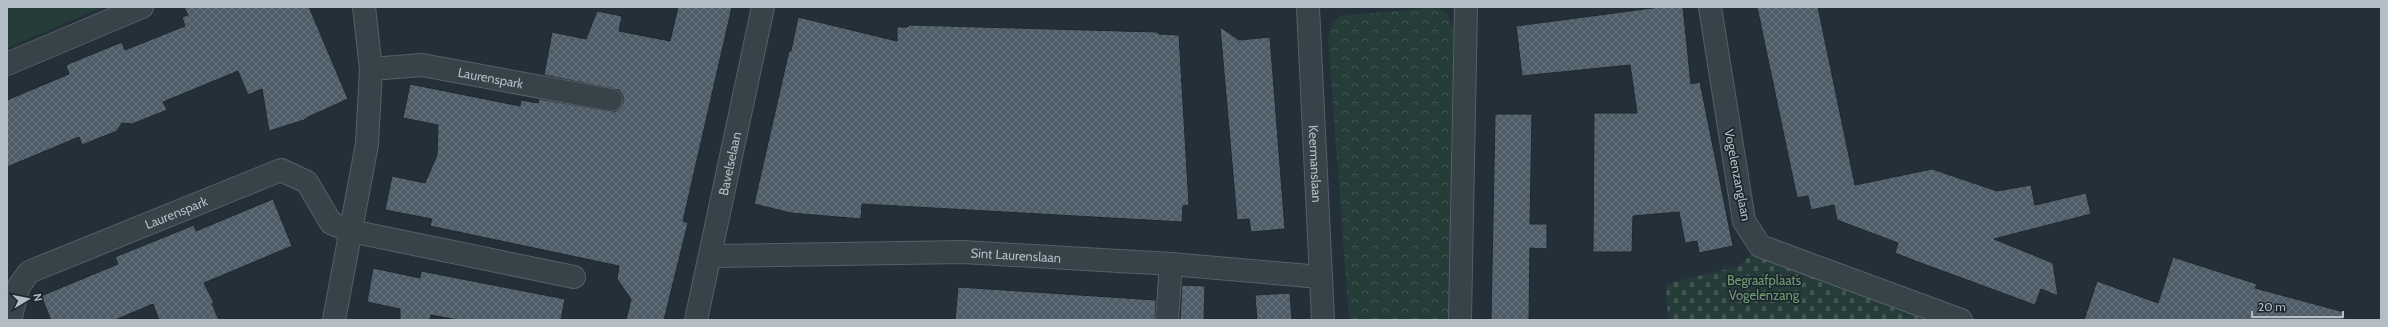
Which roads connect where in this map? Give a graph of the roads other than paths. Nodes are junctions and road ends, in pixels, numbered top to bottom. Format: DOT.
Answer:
graph roads {
  1 [pos="142,7"];
  2 [pos="364,7"];
  3 [pos="763,7"];
  4 [pos="1308,7"];
  5 [pos="1466,7"];
  6 [pos="1710,7"];
  7 [pos="7,64"];
  8 [pos="371,69"];
  9 [pos="610,100"];
  10 [pos="352,231"];
  11 [pos="712,256"];
  12 [pos="1172,264"];
  13 [pos="1320,277"];
  14 [pos="574,278"];
  15 [pos="10,320"];
  16 [pos="334,320"];
  17 [pos="696,320"];
  18 [pos="1167,320"];
  19 [pos="1323,320"];
  20 [pos="1460,320"];
  21 [pos="1961,320"];
  1 -- 7 [label="street"];
  2 -- 8 [label="street"];
  3 -- 11 [label="street, Bavelselaan"];
  4 -- 13 [label="street, Keermanslaan"];
  5 -- 20 [label="street"];
  6 -- 21 [label="street, Vogelenzanglaan"];
  8 -- 9 [label="street, Laurenspark"];
  8 -- 10 [label="street"];
  10 -- 14 [label="street, Laurenspark"];
  10 -- 15 [label="street, Laurenspark"];
  10 -- 16 [label="street"];
  11 -- 12 [label="street, Sint Laurenslaan"];
  11 -- 17 [label="street, Bavelselaan"];
  12 -- 13 [label="street, Sint Laurenslaan"];
  12 -- 18 [label="street"];
  13 -- 19 [label="street, Keermanslaan"];
}
